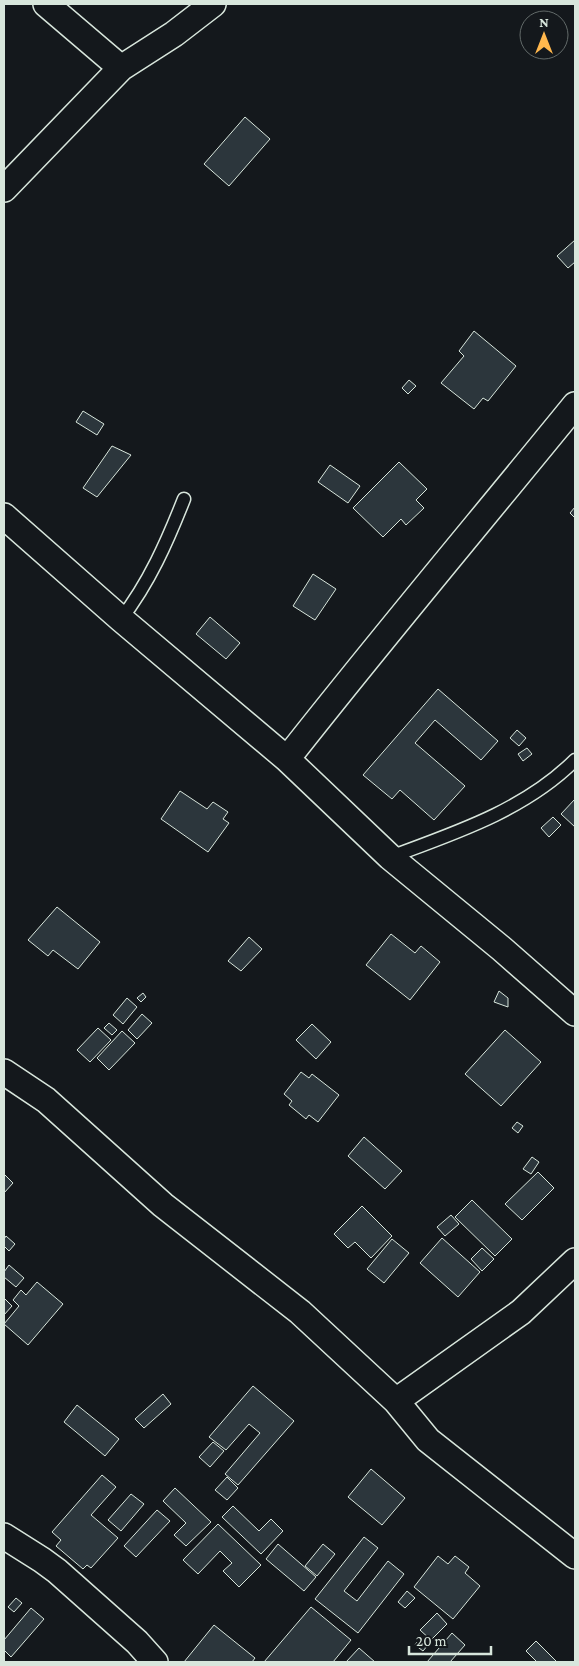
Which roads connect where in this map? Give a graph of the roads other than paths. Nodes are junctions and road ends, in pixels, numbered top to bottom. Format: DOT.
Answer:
graph roads {
  1 [pos="46,4"];
  2 [pos="212,4"];
  3 [pos="121,68"];
  4 [pos="4,188"];
  5 [pos="575,405"];
  6 [pos="184,500"];
  7 [pos="4,516"];
  8 [pos="121,619"];
  9 [pos="287,758"];
  10 [pos="575,760"];
  11 [pos="390,857"];
  12 [pos="575,1013"];
  13 [pos="4,1072"];
  14 [pos="575,1261"];
  15 [pos="396,1401"];
  16 [pos="4,1536"];
  17 [pos="575,1556"];
  18 [pos="155,1662"];
  1 -- 3 [label="street"];
  2 -- 3 [label="street"];
  3 -- 4 [label="street"];
  5 -- 9 [label="street"];
  6 -- 8 [label="lane"];
  7 -- 8 [label="street"];
  8 -- 9 [label="street"];
  9 -- 11 [label="street"];
  10 -- 11 [label="lane"];
  11 -- 12 [label="street"];
  13 -- 15 [label="street"];
  14 -- 15 [label="street"];
  15 -- 17 [label="street"];
  16 -- 18 [label="street"];
}
